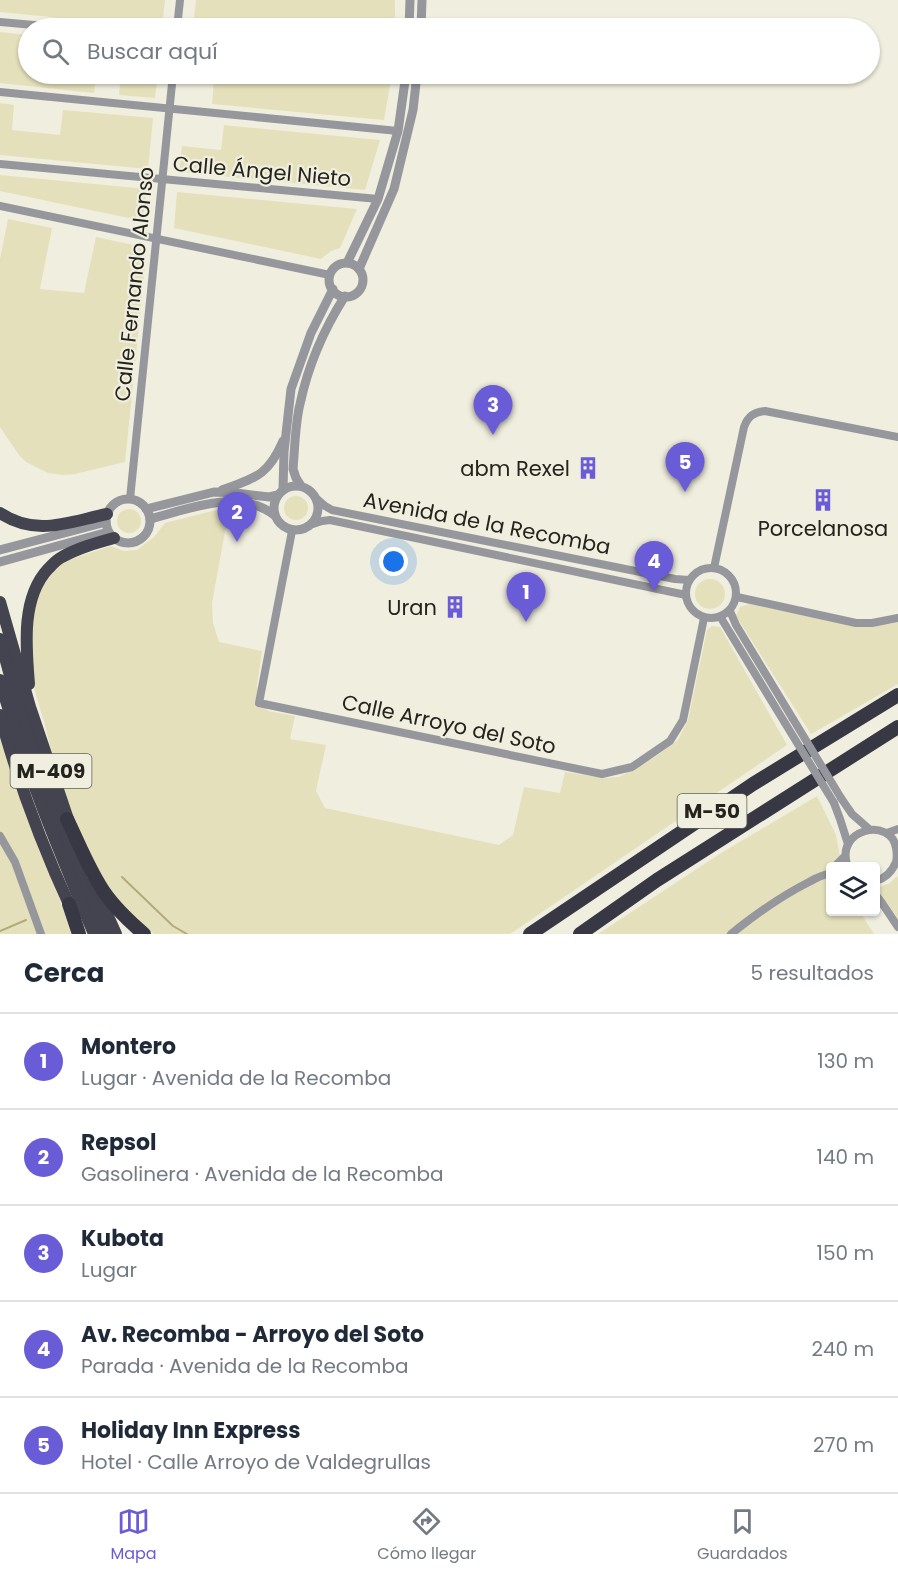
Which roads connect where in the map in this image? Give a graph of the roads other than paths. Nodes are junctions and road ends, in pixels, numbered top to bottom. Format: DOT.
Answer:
graph roads {
  1 [pos="180,0"];
  2 [pos="410,0"];
  3 [pos="422,0"];
  4 [pos="178,18"];
  5 [pos="409,18"];
  6 [pos="421,18"];
  7 [pos="0,22"];
  8 [pos="18,24"];
  9 [pos="172,84"];
  10 [pos="405,84"];
  11 [pos="416,84"];
  12 [pos="0,92"];
  13 [pos="170,109"];
  14 [pos="398,131"];
  15 [pos="0,164"];
  16 [pos="163,179"];
  17 [pos="378,199"];
  18 [pos="0,206"];
  19 [pos="157,239"];
  20 [pos="347,263"];
  21 [pos="359,269"];
  22 [pos="330,275"];
  23 [pos="333,289"];
  24 [pos="345,296"];
  25 [pos="286,433"];
  26 [pos="898,437"];
  27 [pos="301,486"];
  28 [pos="214,492"];
  29 [pos="280,492"];
  30 [pos="130,499"];
  31 [pos="317,499"];
  32 [pos="146,509"];
  33 [pos="0,513"];
  34 [pos="274,515"];
  35 [pos="150,519"];
  36 [pos="313,524"];
  37 [pos="109,526"];
  38 [pos="292,531"];
  39 [pos="0,550"];
  40 [pos="0,562"];
  41 [pos="714,568"];
  42 [pos="689,580"];
  43 [pos="686,595"];
  44 [pos="737,597"];
  45 [pos="0,603"];
  46 [pos="730,611"];
  47 [pos="704,618"];
  48 [pos="721,618"];
  49 [pos="898,618"];
  50 [pos="0,639"];
  51 [pos="0,680"];
  52 [pos="898,695"];
  53 [pos="0,715"];
  54 [pos="0,720"];
  55 [pos="898,727"];
  56 [pos="6,738"];
  57 [pos="45,755"];
  58 [pos="837,801"];
  59 [pos="68,819"];
  60 [pos="898,828"];
  61 [pos="869,830"];
  62 [pos="887,833"];
  63 [pos="0,836"];
  64 [pos="848,844"];
  65 [pos="897,849"];
  66 [pos="845,856"];
  67 [pos="839,862"];
  68 [pos="847,862"];
  69 [pos="897,863"];
  70 [pos="826,874"];
  71 [pos="880,879"];
  72 [pos="880,900"];
  73 [pos="69,904"];
  74 [pos="898,927"];
  75 [pos="41,934"];
  76 [pos="81,934"];
  77 [pos="94,934"];
  78 [pos="105,934"];
  79 [pos="116,934"];
  80 [pos="144,934"];
  81 [pos="530,934"];
  82 [pos="580,934"];
  83 [pos="731,934"];
  1 -- 4 [label="street"];
  2 -- 5 [label="street"];
  3 -- 6 [label="street"];
  7 -- 8 [label="street"];
  9 -- 13 [label="street, Calle Fernando Alonso"];
  10 -- 14 [label="street"];
  11 -- 21 [label="street"];
  12 -- 13 [label="street"];
  13 -- 14 [label="street"];
  13 -- 16 [label="street, Calle Fernando Alonso"];
  14 -- 17 [label="street"];
  15 -- 16 [label="street, Calle Ángel Nieto"];
  16 -- 17 [label="street, Calle Ángel Nieto"];
  16 -- 19 [label="street, Calle Fernando Alonso"];
  17 -- 20 [label="street"];
  18 -- 19 [label="street"];
  19 -- 22 [label="street"];
  19 -- 30 [label="street, Calle Fernando Alonso"];
  20 -- 21 [label="street"];
  20 -- 22 [label="street"];
  21 -- 24 [label="street"];
  22 -- 23 [label="street"];
  23 -- 24 [label="street"];
  23 -- 25 [label="street"];
  24 -- 27 [label="street"];
  25 -- 28 [label="street"];
  25 -- 29 [label="street"];
  26 -- 41 [label="street"];
  27 -- 29 [label="street"];
  27 -- 31 [label="street"];
  28 -- 29 [label="street"];
  28 -- 32 [label="street"];
  29 -- 34 [label="street"];
  30 -- 32 [label="street"];
  30 -- 37 [label="street"];
  31 -- 36 [label="street"];
  31 -- 42 [label="street, Avenida de la Recomba"];
  32 -- 35 [label="street"];
  33 -- 37 [label="highway"];
  34 -- 35 [label="street"];
  34 -- 38 [label="street"];
  35 -- 37 [label="street"];
  36 -- 38 [label="street"];
  36 -- 43 [label="street, Avenida de la Recomba"];
  37 -- 39 [label="street"];
  37 -- 40 [label="street"];
  37 -- 57 [label="highway, M-409"];
  38 -- 47 [label="street, Calle Arroyo del Soto"];
  41 -- 42 [label="street"];
  41 -- 44 [label="street"];
  42 -- 43 [label="street"];
  43 -- 47 [label="street"];
  44 -- 46 [label="street"];
  44 -- 49 [label="street"];
  45 -- 57 [label="highway, M-409"];
  46 -- 48 [label="street"];
  46 -- 58 [label="street, bridge"];
  47 -- 48 [label="street"];
  48 -- 58 [label="street, bridge"];
  50 -- 78 [label="highway, M-409"];
  51 -- 77 [label="highway, M-409"];
  52 -- 81 [label="highway, M-50"];
  53 -- 56 [label="highway, M-409"];
  54 -- 56 [label="highway, M-409"];
  55 -- 82 [label="highway, M-50"];
  56 -- 73 [label="highway, M-409"];
  57 -- 59 [label="highway, M-409"];
  58 -- 61 [label="street"];
  58 -- 64 [label="street"];
  59 -- 79 [label="highway, M-409"];
  59 -- 80 [label="highway"];
  60 -- 62 [label="street"];
  61 -- 62 [label="street"];
  61 -- 64 [label="street"];
  62 -- 65 [label="street"];
  63 -- 75 [label="street"];
  64 -- 66 [label="street"];
  65 -- 69 [label="street"];
  66 -- 67 [label="street"];
  66 -- 68 [label="street"];
  69 -- 71 [label="street"];
  70 -- 83 [label="street"];
  72 -- 74 [label="street"];
  73 -- 76 [label="highway"];
}
